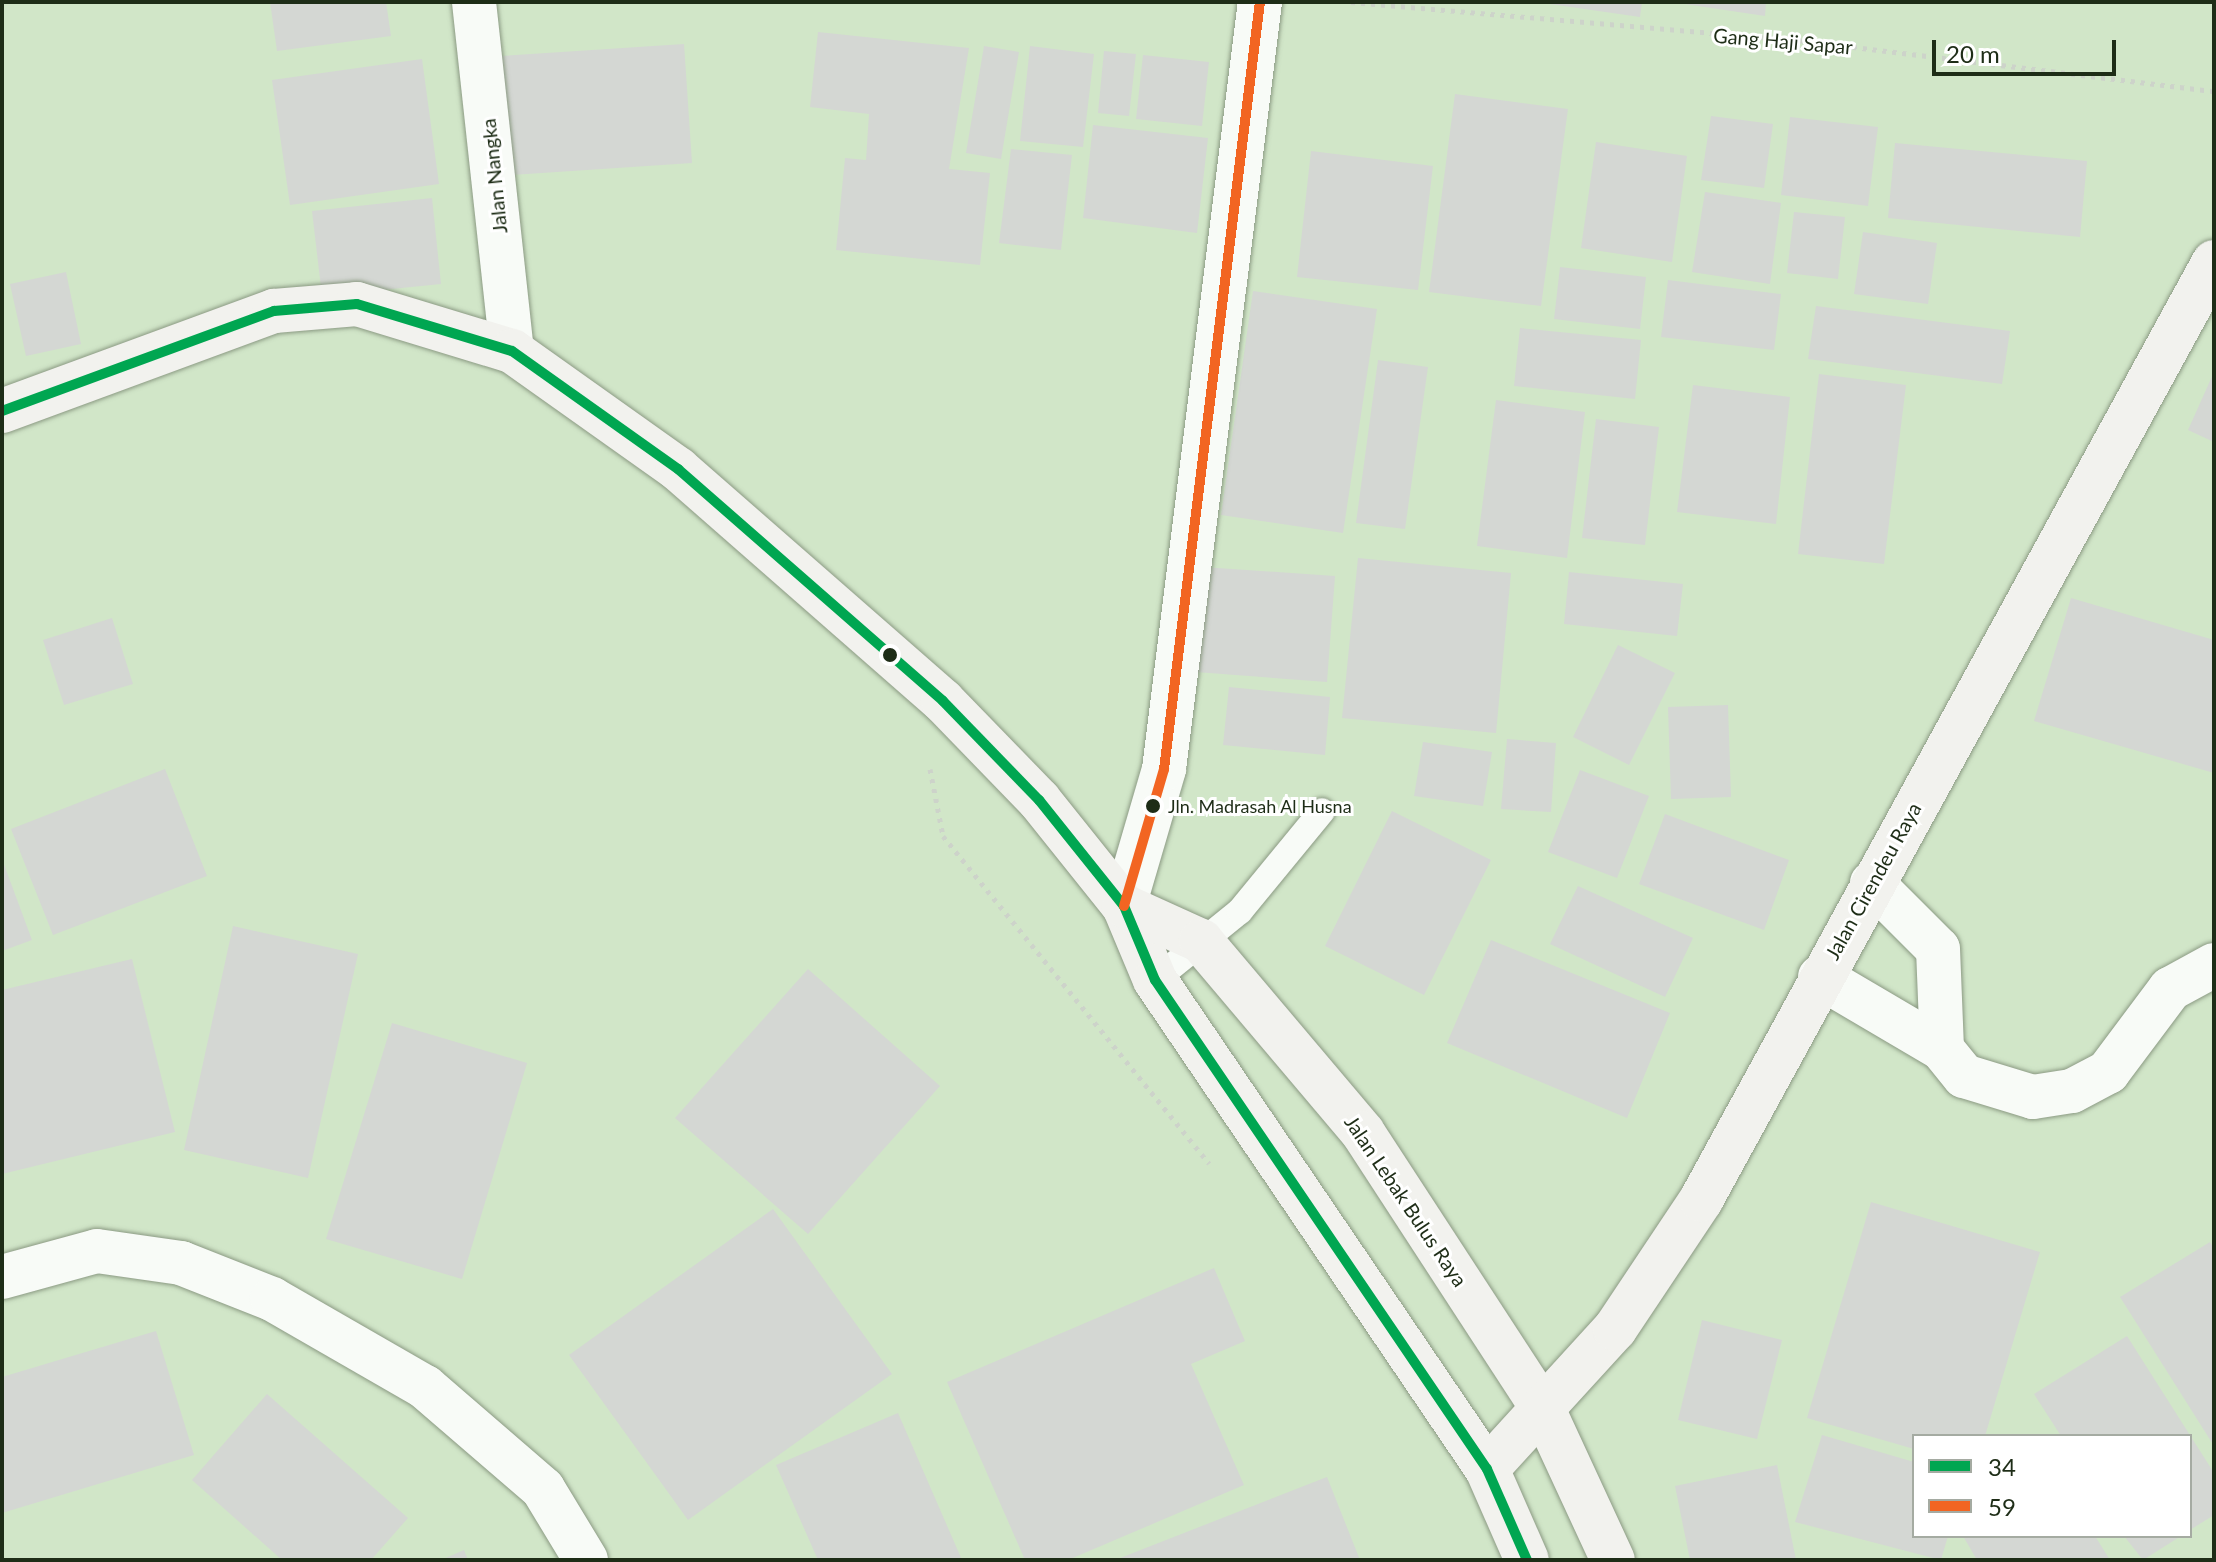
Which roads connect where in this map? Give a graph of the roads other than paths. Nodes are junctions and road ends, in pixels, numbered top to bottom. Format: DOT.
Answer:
graph roads {
  1 [pos="474,2"];
  2 [pos="1260,2"];
  3 [pos="2214,262"];
  4 [pos="512,351"];
  5 [pos="2,411"];
  6 [pos="1322,811"];
  7 [pos="1872,883"];
  8 [pos="1124,906"];
  9 [pos="1201,941"];
  10 [pos="2214,965"];
  11 [pos="1820,977"];
  12 [pos="1155,980"];
  13 [pos="1942,1049"];
  14 [pos="2,1277"];
  15 [pos="1544,1411"];
  16 [pos="1487,1469"];
  17 [pos="586,1560"];
  18 [pos="1527,1560"];
  19 [pos="1613,1560"];
  1 -- 4 [label="street, Jalan Nangka"];
  2 -- 8 [label="street"];
  3 -- 7 [label="main road, Jalan Cirendeu Raya"];
  4 -- 5 [label="main road, Jalan Lebak Bulus Raya"];
  4 -- 8 [label="main road, Jalan Lebak Bulus Raya"];
  6 -- 9 [label="lane"];
  7 -- 11 [label="main road, Jalan Cirendeu Raya"];
  7 -- 13 [label="street"];
  8 -- 9 [label="main road, Jalan Lebak Bulus Raya"];
  8 -- 12 [label="main road, Jalan Lebak Bulus Raya"];
  9 -- 12 [label="lane"];
  9 -- 15 [label="main road, Jalan Lebak Bulus Raya"];
  10 -- 13 [label="street"];
  11 -- 13 [label="street"];
  11 -- 15 [label="main road, Jalan Cirendeu Raya"];
  12 -- 16 [label="main road, Jalan Lebak Bulus Raya"];
  14 -- 17 [label="street"];
  15 -- 16 [label="main road, Jalan Cirendeu Raya"];
  15 -- 19 [label="main road, Jalan Lebak Bulus Raya"];
  16 -- 18 [label="main road, Jalan Lebak Bulus Raya"];
}
